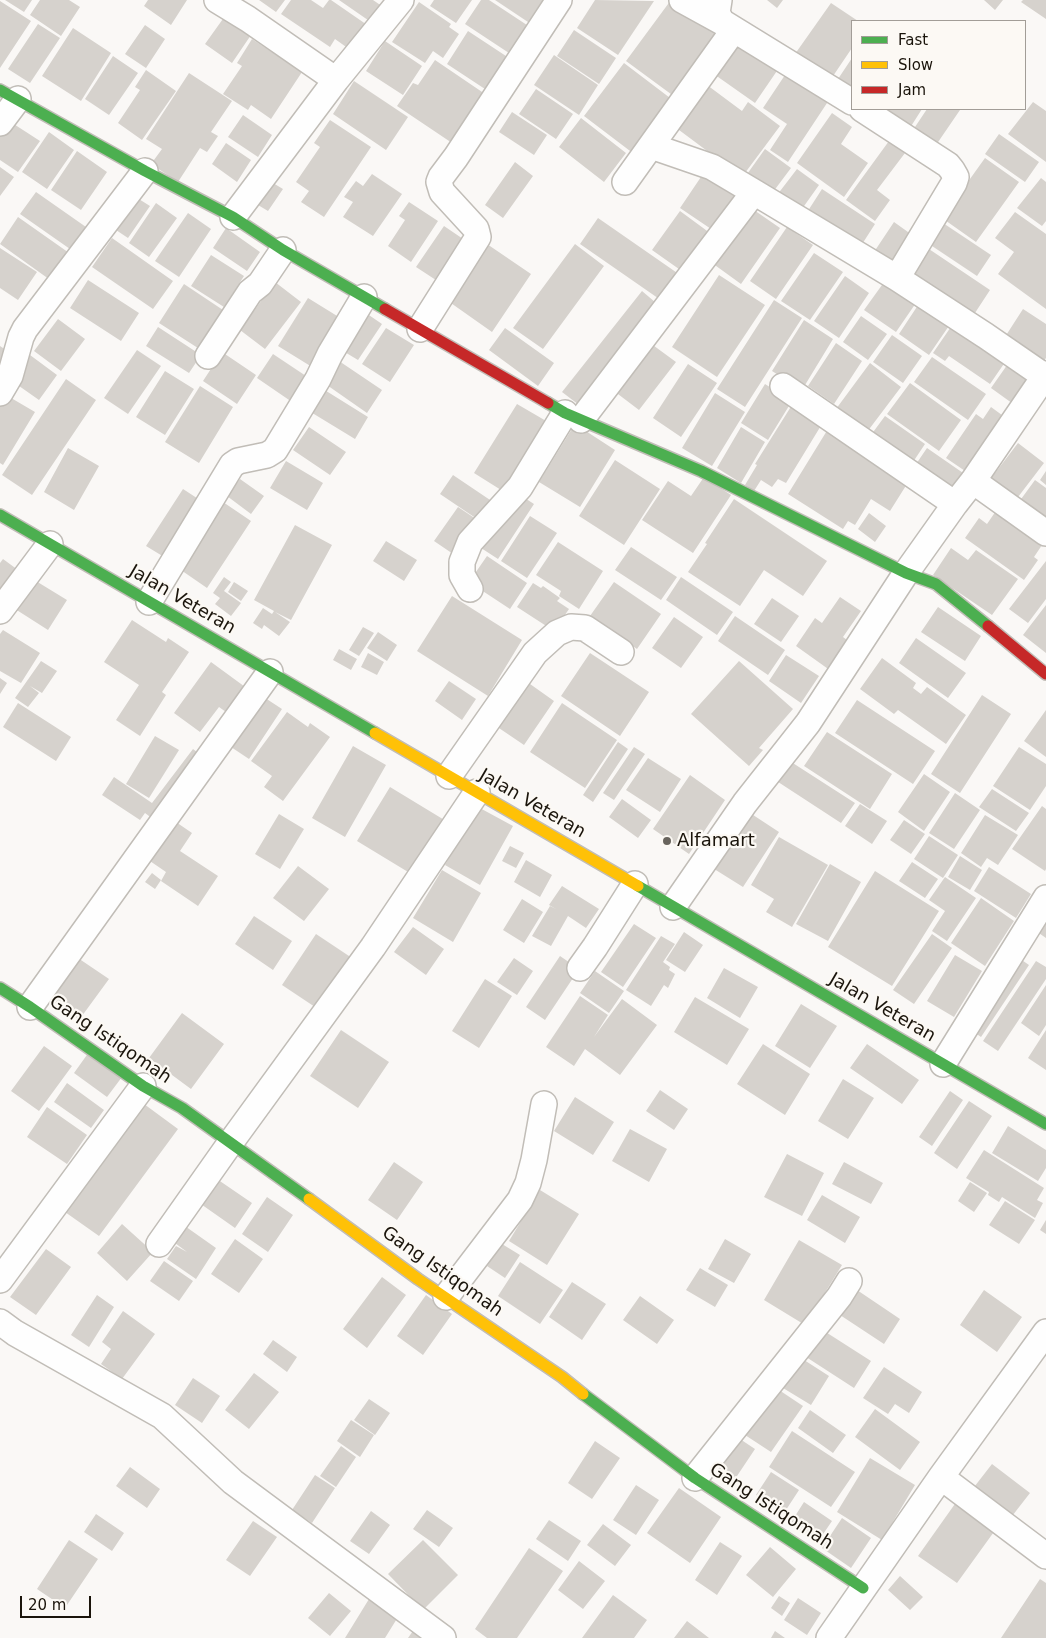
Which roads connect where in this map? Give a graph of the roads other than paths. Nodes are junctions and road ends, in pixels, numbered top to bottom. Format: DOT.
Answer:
graph roads {
  1 [pos="217,0"];
  2 [pos="401,0"];
  3 [pos="559,0"];
  4 [pos="682,0"];
  5 [pos="724,18"];
  6 [pos="336,80"];
  7 [pos="9,94"];
  8 [pos="851,101"];
  9 [pos="864,110"];
  10 [pos="0,123"];
  11 [pos="651,146"];
  12 [pos="145,171"];
  13 [pos="626,182"];
  14 [pos="754,192"];
  15 [pos="233,217"];
  16 [pos="283,250"];
  17 [pos="897,278"];
  18 [pos="364,297"];
  19 [pos="420,329"];
  20 [pos="208,356"];
  21 [pos="1045,375"];
  22 [pos="783,386"];
  23 [pos="0,393"];
  24 [pos="574,416"];
  25 [pos="973,481"];
  26 [pos="955,504"];
  27 [pos="0,515"];
  28 [pos="1046,534"];
  29 [pos="50,544"];
  30 [pos="906,573"];
  31 [pos="470,588"];
  32 [pos="149,602"];
  33 [pos="0,610"];
  34 [pos="621,652"];
  35 [pos="270,672"];
  36 [pos="1046,674"];
  37 [pos="449,776"];
  38 [pos="477,792"];
  39 [pos="635,884"];
  40 [pos="1046,898"];
  41 [pos="673,907"];
  42 [pos="580,968"];
  43 [pos="0,988"];
  44 [pos="30,1007"];
  45 [pos="943,1064"];
  46 [pos="143,1086"];
  47 [pos="544,1104"];
  48 [pos="1046,1124"];
  49 [pos="231,1142"];
  50 [pos="159,1244"];
  51 [pos="0,1280"];
  52 [pos="850,1281"];
  53 [pos="446,1298"];
  54 [pos="0,1322"];
  55 [pos="1046,1332"];
  56 [pos="941,1477"];
  57 [pos="695,1478"];
  58 [pos="1046,1556"];
  59 [pos="863,1588"];
  60 [pos="443,1638"];
  61 [pos="829,1638"];
  1 -- 6 [label="street"];
  2 -- 6 [label="street"];
  3 -- 19 [label="street"];
  4 -- 5 [label="street"];
  5 -- 8 [label="street"];
  5 -- 11 [label="street"];
  6 -- 15 [label="street"];
  7 -- 10 [label="street"];
  7 -- 12 [label="street"];
  9 -- 17 [label="street"];
  11 -- 13 [label="street"];
  11 -- 14 [label="street"];
  12 -- 15 [label="street"];
  12 -- 23 [label="street"];
  14 -- 17 [label="street"];
  14 -- 24 [label="street"];
  15 -- 16 [label="street"];
  16 -- 18 [label="street"];
  16 -- 20 [label="street"];
  17 -- 21 [label="street"];
  18 -- 19 [label="street"];
  18 -- 32 [label="street"];
  19 -- 24 [label="street"];
  21 -- 25 [label="street"];
  22 -- 26 [label="street"];
  24 -- 30 [label="street"];
  24 -- 31 [label="street"];
  25 -- 26 [label="street"];
  25 -- 28 [label="street"];
  26 -- 30 [label="street"];
  27 -- 29 [label="street, Jalan Veteran"];
  29 -- 32 [label="street, Jalan Veteran"];
  29 -- 33 [label="street"];
  30 -- 36 [label="street"];
  30 -- 41 [label="street"];
  32 -- 35 [label="street, Jalan Veteran"];
  34 -- 37 [label="street"];
  35 -- 37 [label="street, Jalan Veteran"];
  35 -- 44 [label="street"];
  37 -- 38 [label="street, Jalan Veteran"];
  38 -- 39 [label="street, Jalan Veteran"];
  38 -- 49 [label="street"];
  39 -- 41 [label="street, Jalan Veteran"];
  39 -- 42 [label="street"];
  40 -- 45 [label="street"];
  41 -- 45 [label="street, Jalan Veteran"];
  43 -- 44 [label="street, Gang Istiqomah"];
  44 -- 46 [label="street, Gang Istiqomah"];
  45 -- 48 [label="street, Jalan Veteran"];
  46 -- 49 [label="street, Gang Istiqomah"];
  46 -- 51 [label="street"];
  47 -- 53 [label="street"];
  49 -- 50 [label="street"];
  49 -- 53 [label="street, Gang Istiqomah"];
  52 -- 57 [label="street"];
  53 -- 57 [label="street, Gang Istiqomah"];
  54 -- 60 [label="street"];
  55 -- 56 [label="street"];
  56 -- 58 [label="street"];
  56 -- 59 [label="street"];
  57 -- 59 [label="street, Gang Istiqomah"];
  59 -- 61 [label="street"];
}
